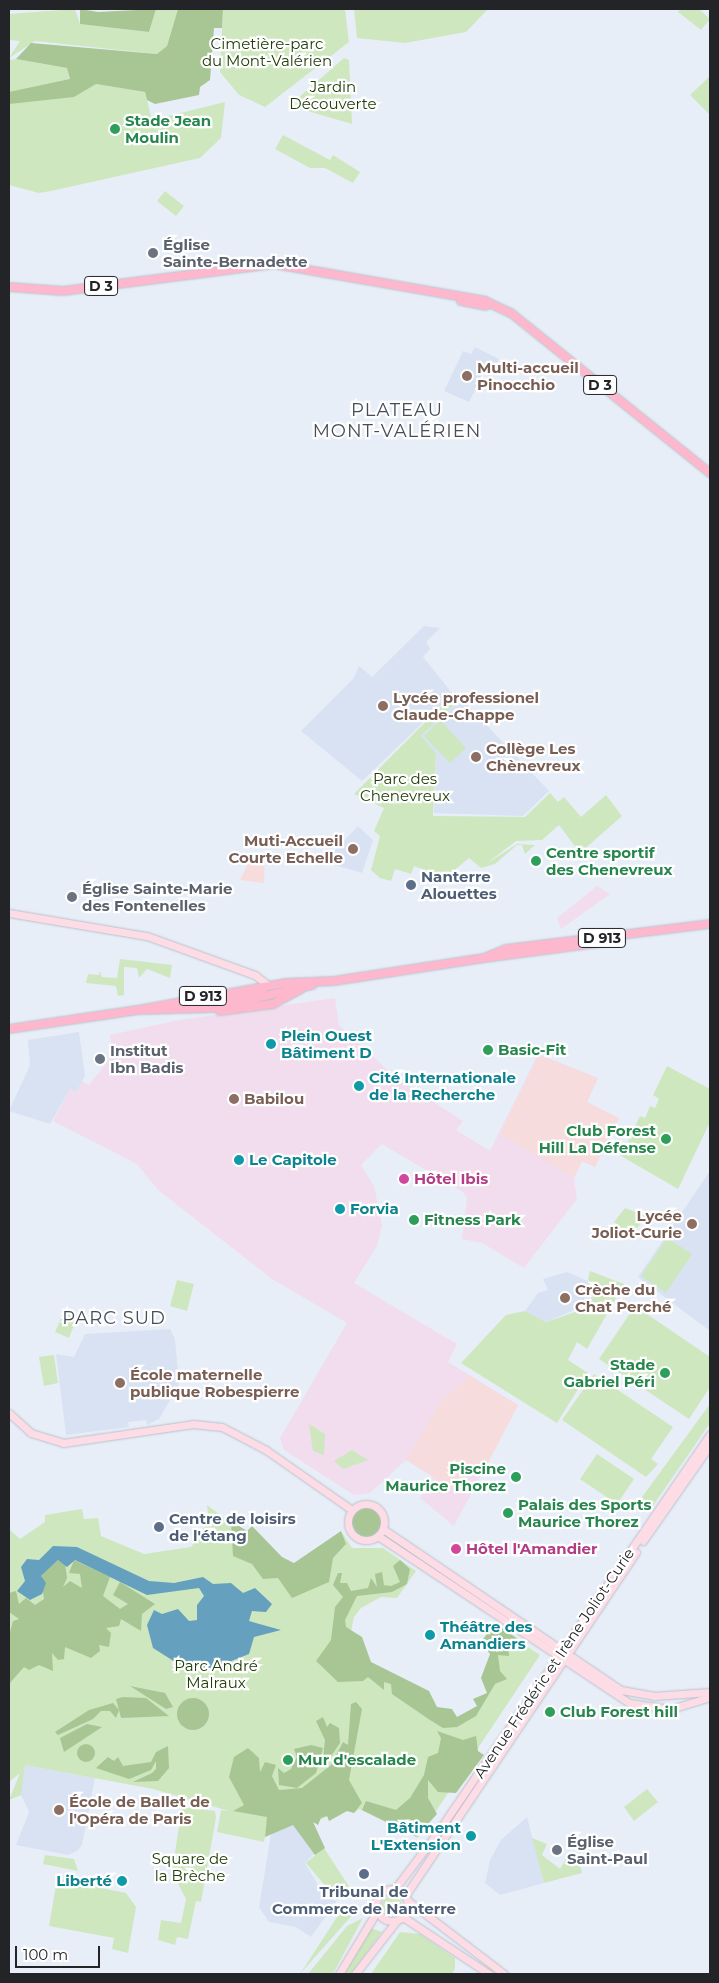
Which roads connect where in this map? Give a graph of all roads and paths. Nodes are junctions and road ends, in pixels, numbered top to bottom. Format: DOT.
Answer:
graph roads {
  1 [pos="9,287"];
  2 [pos="710,474"];
  3 [pos="9,913"];
  4 [pos="710,924"];
  5 [pos="318,982"];
  6 [pos="268,985"];
  7 [pos="302,988"];
  8 [pos="274,994"];
  9 [pos="273,1004"];
  10 [pos="212,1008"];
  11 [pos="138,1010"];
  12 [pos="174,1010"];
  13 [pos="9,1029"];
  14 [pos="9,1413"];
  15 [pos="710,1435"];
  16 [pos="710,1445"];
  17 [pos="352,1510"];
  18 [pos="381,1532"];
  19 [pos="562,1655"];
  20 [pos="710,1692"];
  21 [pos="680,1694"];
  22 [pos="685,1705"];
  23 [pos="671,1708"];
  24 [pos="394,1890"];
  25 [pos="406,1898"];
  26 [pos="378,1911"];
  27 [pos="400,1919"];
  28 [pos="464,1941"];
  29 [pos="475,1949"];
  30 [pos="457,1950"];
  31 [pos="469,1958"];
  32 [pos="339,1974"];
  33 [pos="355,1974"];
  34 [pos="489,1974"];
  35 [pos="504,1974"];
  1 -- 2 [label="main road, D 3"];
  3 -- 6 [label="main road"];
  4 -- 5 [label="main road, D 913"];
  5 -- 6 [label="main road, D 913"];
  5 -- 7 [label="main road, D 913"];
  6 -- 8 [label="main road"];
  6 -- 10 [label="main road"];
  6 -- 11 [label="main road, D 913"];
  7 -- 8 [label="main road, D 913"];
  7 -- 9 [label="main road, D 913"];
  8 -- 9 [label="main road"];
  8 -- 10 [label="main road, D 913"];
  9 -- 12 [label="main road, D 913"];
  10 -- 12 [label="main road, D 913"];
  11 -- 12 [label="main road, D 913"];
  11 -- 13 [label="main road, D 913"];
  14 -- 17 [label="main road"];
  15 -- 19 [label="main road, Avenue Frédéric et Irène Joliot-Curie"];
  16 -- 19 [label="main road, Avenue Frédéric et Irène Joliot-Curie"];
  17 -- 18 [label="main road"];
  17 -- 18 [label="main road"];
  18 -- 19 [label="main road"];
  19 -- 21 [label="main road"];
  19 -- 23 [label="main road"];
  19 -- 24 [label="main road, Avenue Frédéric et Irène Joliot-Curie"];
  19 -- 25 [label="main road, Avenue Frédéric et Irène Joliot-Curie"];
  20 -- 21 [label="main road"];
  20 -- 22 [label="main road"];
  21 -- 22 [label="main road"];
  21 -- 23 [label="main road"];
  22 -- 23 [label="main road"];
  24 -- 25 [label="main road"];
  24 -- 26 [label="main road"];
  25 -- 27 [label="main road"];
  25 -- 28 [label="main road"];
  26 -- 27 [label="main road"];
  26 -- 32 [label="main road"];
  27 -- 30 [label="main road"];
  27 -- 33 [label="main road"];
  28 -- 29 [label="main road"];
  28 -- 30 [label="main road"];
  29 -- 31 [label="main road"];
  29 -- 35 [label="main road"];
  30 -- 31 [label="main road"];
  31 -- 34 [label="main road"];
}
